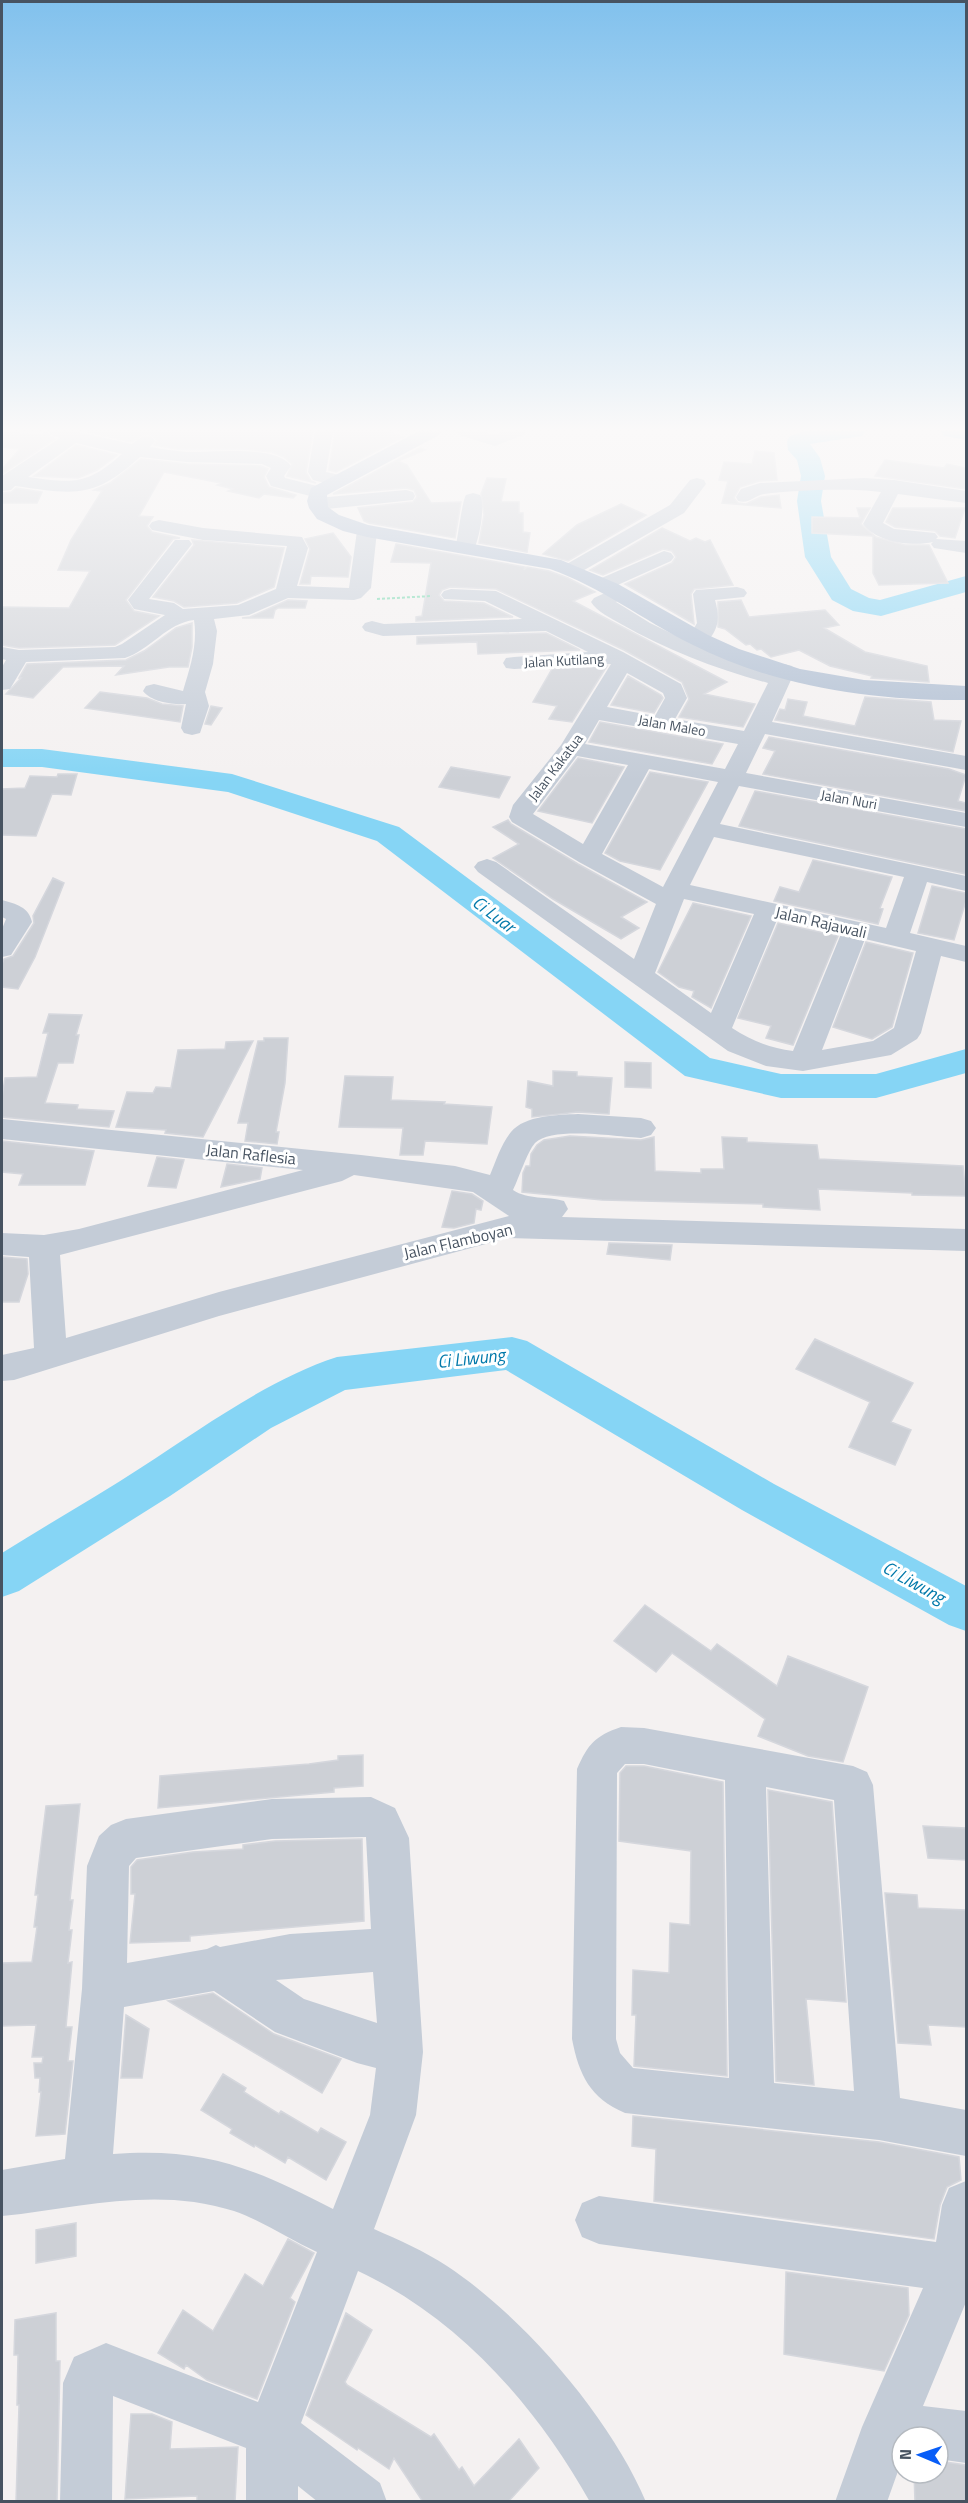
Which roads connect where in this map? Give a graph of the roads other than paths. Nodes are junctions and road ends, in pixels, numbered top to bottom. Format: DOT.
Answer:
graph roads {
  1 [pos="179,548"];
  2 [pos="231,548"];
  3 [pos="298,548"];
  4 [pos="365,548"];
  5 [pos="459,548"];
  6 [pos="609,548"];
  7 [pos="465,549"];
  8 [pos="260,550"];
  9 [pos="664,557"];
  10 [pos="572,569"];
  11 [pos="611,589"];
  12 [pos="285,592"];
  13 [pos="737,592"];
  14 [pos="451,595"];
  15 [pos="203,614"];
  16 [pos="180,616"];
  17 [pos="549,625"];
  18 [pos="372,627"];
  19 [pos="659,635"];
  20 [pos="699,644"];
  21 [pos="10,655"];
  22 [pos="619,660"];
  23 [pos="514,663"];
  24 [pos="782,675"];
  25 [pos="2,684"];
  26 [pos="154,691"];
  27 [pos="966,693"];
  28 [pos="194,697"];
  29 [pos="594,712"];
  30 [pos="662,723"];
  31 [pos="192,728"];
  32 [pos="754,733"];
  33 [pos="571,748"];
  34 [pos="642,761"];
  35 [pos="966,763"];
  36 [pos="732,777"];
  37 [pos="966,820"];
  38 [pos="705,828"];
  39 [pos="588,857"];
  40 [pos="487,867"];
  41 [pos="918,873"];
  42 [pos="966,883"];
  43 [pos="734,884"];
  44 [pos="676,888"];
  45 [pos="2,908"];
  46 [pos="769,909"];
  47 [pos="855,930"];
  48 [pos="895,939"];
  49 [pos="930,946"];
  50 [pos="2,949"];
  51 [pos="966,954"];
  52 [pos="640,975"];
  53 [pos="717,1031"];
  54 [pos="803,1062"];
  55 [pos="641,1128"];
  56 [pos="2,1129"];
  57 [pos="362,1165"];
  58 [pos="504,1207"];
  59 [pos="966,1221"];
  60 [pos="753,1225"];
  61 [pos="966,1240"];
  62 [pos="2,1244"];
  63 [pos="44,1246"];
  64 [pos="51,1356"];
  65 [pos="2,1368"];
  66 [pos="745,1766"];
  67 [pos="393,1948"];
  68 [pos="216,1967"];
  69 [pos="104,1989"];
  70 [pos="401,2052"];
  71 [pos="752,2103"];
  72 [pos="879,2117"];
  73 [pos="966,2133"];
  74 [pos="87,2180"];
  75 [pos="2,2193"];
  76 [pos="966,2205"];
  77 [pos="599,2220"];
  78 [pos="345,2241"];
  79 [pos="961,2269"];
  80 [pos="888,2427"];
  81 [pos="272,2433"];
  82 [pos="966,2437"];
  83 [pos="86,2502"];
  84 [pos="272,2502"];
  85 [pos="362,2502"];
  86 [pos="620,2502"];
  87 [pos="861,2502"];
  1 -- 16 [label="street"];
  2 -- 8 [label="street"];
  3 -- 12 [label="street"];
  4 -- 12 [label="street"];
  5 -- 7 [label="main road"];
  6 -- 10 [label="street"];
  7 -- 10 [label="main road"];
  9 -- 11 [label="street"];
  10 -- 11 [label="main road"];
  11 -- 19 [label="street"];
  11 -- 20 [label="main road"];
  12 -- 15 [label="street"];
  13 -- 20 [label="street"];
  14 -- 17 [label="street"];
  15 -- 16 [label="street"];
  15 -- 28 [label="street"];
  16 -- 21 [label="street"];
  17 -- 18 [label="street"];
  17 -- 22 [label="street"];
  19 -- 20 [label="street"];
  19 -- 22 [label="street"];
  20 -- 24 [label="main road"];
  21 -- 25 [label="street"];
  22 -- 23 [label="street, Jalan Kutilang"];
  22 -- 29 [label="street, Jalan Kakatua"];
  22 -- 30 [label="street"];
  24 -- 27 [label="main road"];
  24 -- 32 [label="street"];
  26 -- 28 [label="street"];
  28 -- 31 [label="street"];
  29 -- 30 [label="street, Jalan Maleo"];
  29 -- 33 [label="street, Jalan Kakatua"];
  30 -- 32 [label="street, Jalan Maleo"];
  32 -- 35 [label="street"];
  32 -- 36 [label="street"];
  33 -- 34 [label="street, Jalan Nuri"];
  33 -- 39 [label="street, Jalan Kakatua"];
  34 -- 36 [label="street, Jalan Nuri"];
  34 -- 39 [label="street"];
  36 -- 37 [label="street, Jalan Nuri"];
  36 -- 38 [label="street"];
  38 -- 41 [label="street"];
  38 -- 44 [label="street"];
  39 -- 44 [label="street, Jalan Kakatua"];
  40 -- 52 [label="street"];
  41 -- 42 [label="street"];
  41 -- 48 [label="street"];
  43 -- 44 [label="street"];
  44 -- 46 [label="street, Jalan Rajawali"];
  44 -- 52 [label="street"];
  45 -- 50 [label="street"];
  46 -- 47 [label="street, Jalan Rajawali"];
  46 -- 53 [label="street"];
  47 -- 48 [label="street, Jalan Rajawali"];
  47 -- 54 [label="street"];
  48 -- 49 [label="street, Jalan Rajawali"];
  49 -- 51 [label="street, Jalan Rajawali"];
  49 -- 54 [label="street"];
  52 -- 53 [label="street"];
  53 -- 54 [label="street"];
  55 -- 58 [label="street"];
  56 -- 57 [label="street, Jalan Raflesia"];
  57 -- 58 [label="street, Jalan Raflesia"];
  57 -- 63 [label="street"];
  58 -- 60 [label="street, Jalan Flamboyan"];
  58 -- 64 [label="street, Jalan Flamboyan"];
  59 -- 60 [label="street"];
  60 -- 61 [label="street, Jalan Flamboyan"];
  62 -- 63 [label="street"];
  63 -- 64 [label="street"];
  64 -- 65 [label="street, Jalan Flamboyan"];
  66 -- 71 [label="street"];
  66 -- 71 [label="street"];
  66 -- 72 [label="street"];
  67 -- 68 [label="street"];
  67 -- 69 [label="street"];
  67 -- 70 [label="street"];
  68 -- 69 [label="street"];
  68 -- 70 [label="street"];
  69 -- 74 [label="street"];
  70 -- 78 [label="street"];
  71 -- 72 [label="street"];
  72 -- 73 [label="street"];
  74 -- 75 [label="street"];
  74 -- 78 [label="street"];
  76 -- 79 [label="street"];
  77 -- 79 [label="street"];
  78 -- 81 [label="street"];
  78 -- 86 [label="street"];
  79 -- 80 [label="street"];
  80 -- 82 [label="street"];
  80 -- 87 [label="street"];
  81 -- 83 [label="street"];
  81 -- 84 [label="street"];
  81 -- 85 [label="street"];
}
